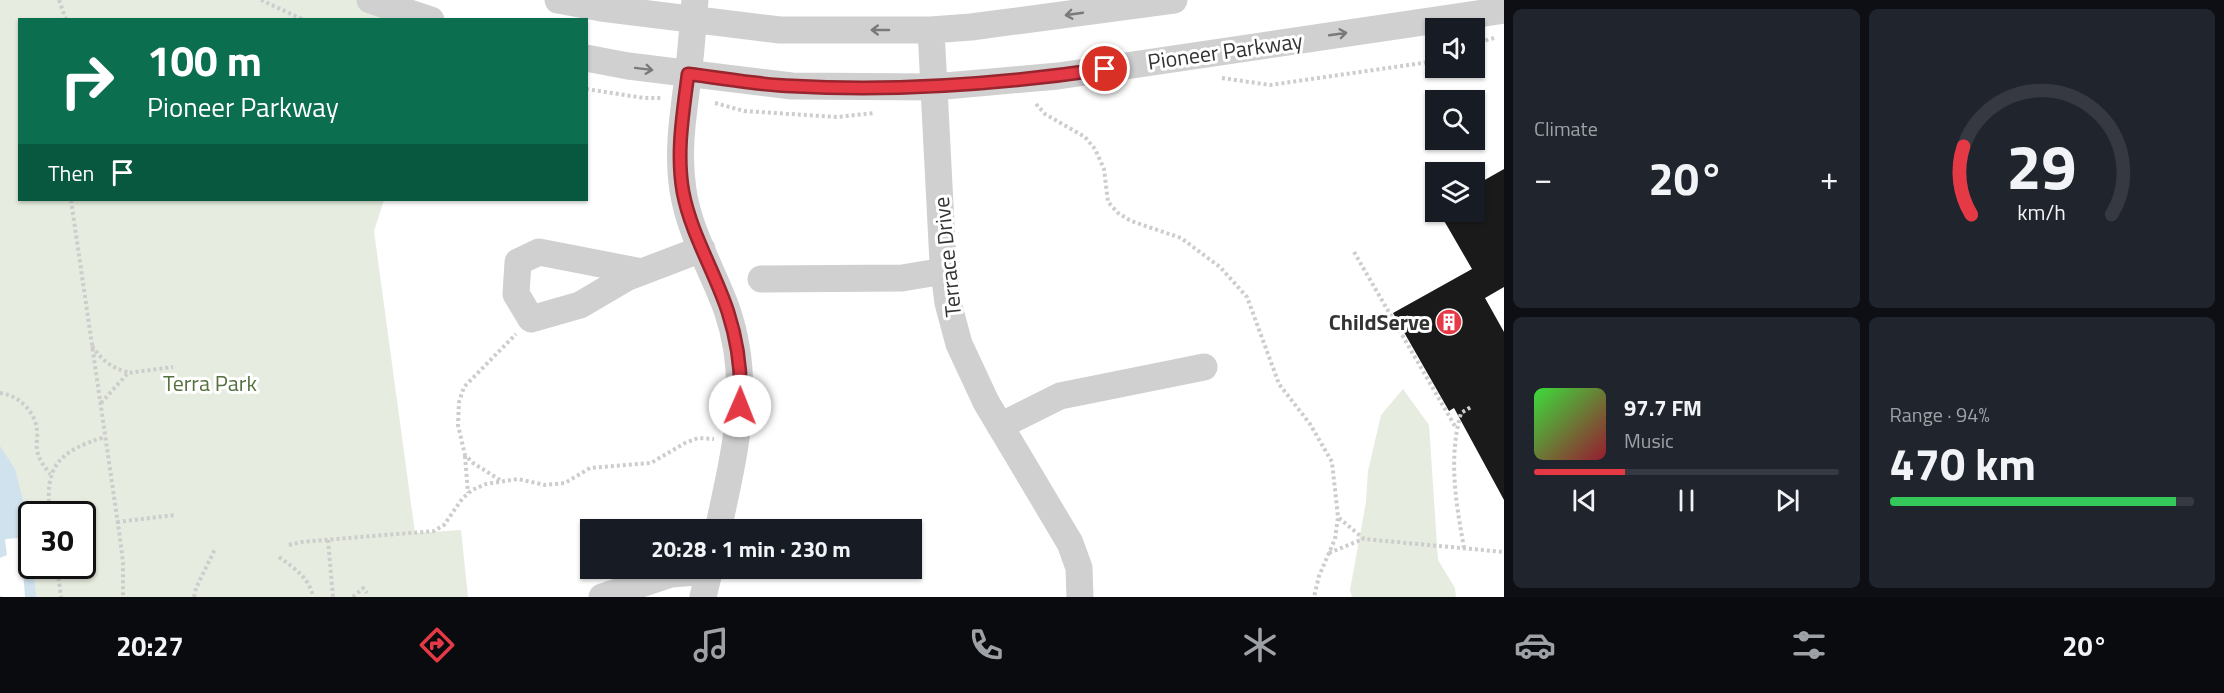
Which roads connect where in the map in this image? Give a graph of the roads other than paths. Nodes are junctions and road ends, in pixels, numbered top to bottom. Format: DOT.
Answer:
graph roads {
  1 [pos="370,0"];
  2 [pos="558,0"];
  3 [pos="1174,0"];
  4 [pos="694,10"];
  5 [pos="1504,10"];
  6 [pos="425,18"];
  7 [pos="931,30"];
  8 [pos="588,58"];
  9 [pos="688,74"];
  10 [pos="934,87"];
  11 [pos="702,249"];
  12 [pos="944,271"];
  13 [pos="642,272"];
  14 [pos="761,279"];
  15 [pos="1204,367"];
  16 [pos="1000,426"];
  17 [pos="720,519"];
  18 [pos="656,579"];
  19 [pos="708,579"];
  20 [pos="602,597"];
  21 [pos="704,597"];
  22 [pos="1080,597"];
  1 -- 6 [label="street"];
  2 -- 4 [label="street"];
  3 -- 7 [label="street, one-way"];
  7 -- 4 [label="street, one-way"];
  4 -- 9 [label="street"];
  10 -- 5 [label="street, Pioneer Parkway, one-way"];
  7 -- 10 [label="street, Terrace Drive"];
  8 -- 9 [label="street, Pioneer Parkway, one-way"];
  9 -- 10 [label="street, Pioneer Parkway"];
  9 -- 11 [label="street"];
  10 -- 12 [label="street, Terrace Drive"];
  11 -- 13 [label="street"];
  11 -- 17 [label="street"];
  12 -- 14 [label="street"];
  12 -- 16 [label="street, Terrace Drive"];
  13 -- 13 [label="street"];
  15 -- 16 [label="street"];
  16 -- 22 [label="street, Terrace Drive"];
  18 -- 20 [label="street"];
  19 -- 21 [label="street"];
}
